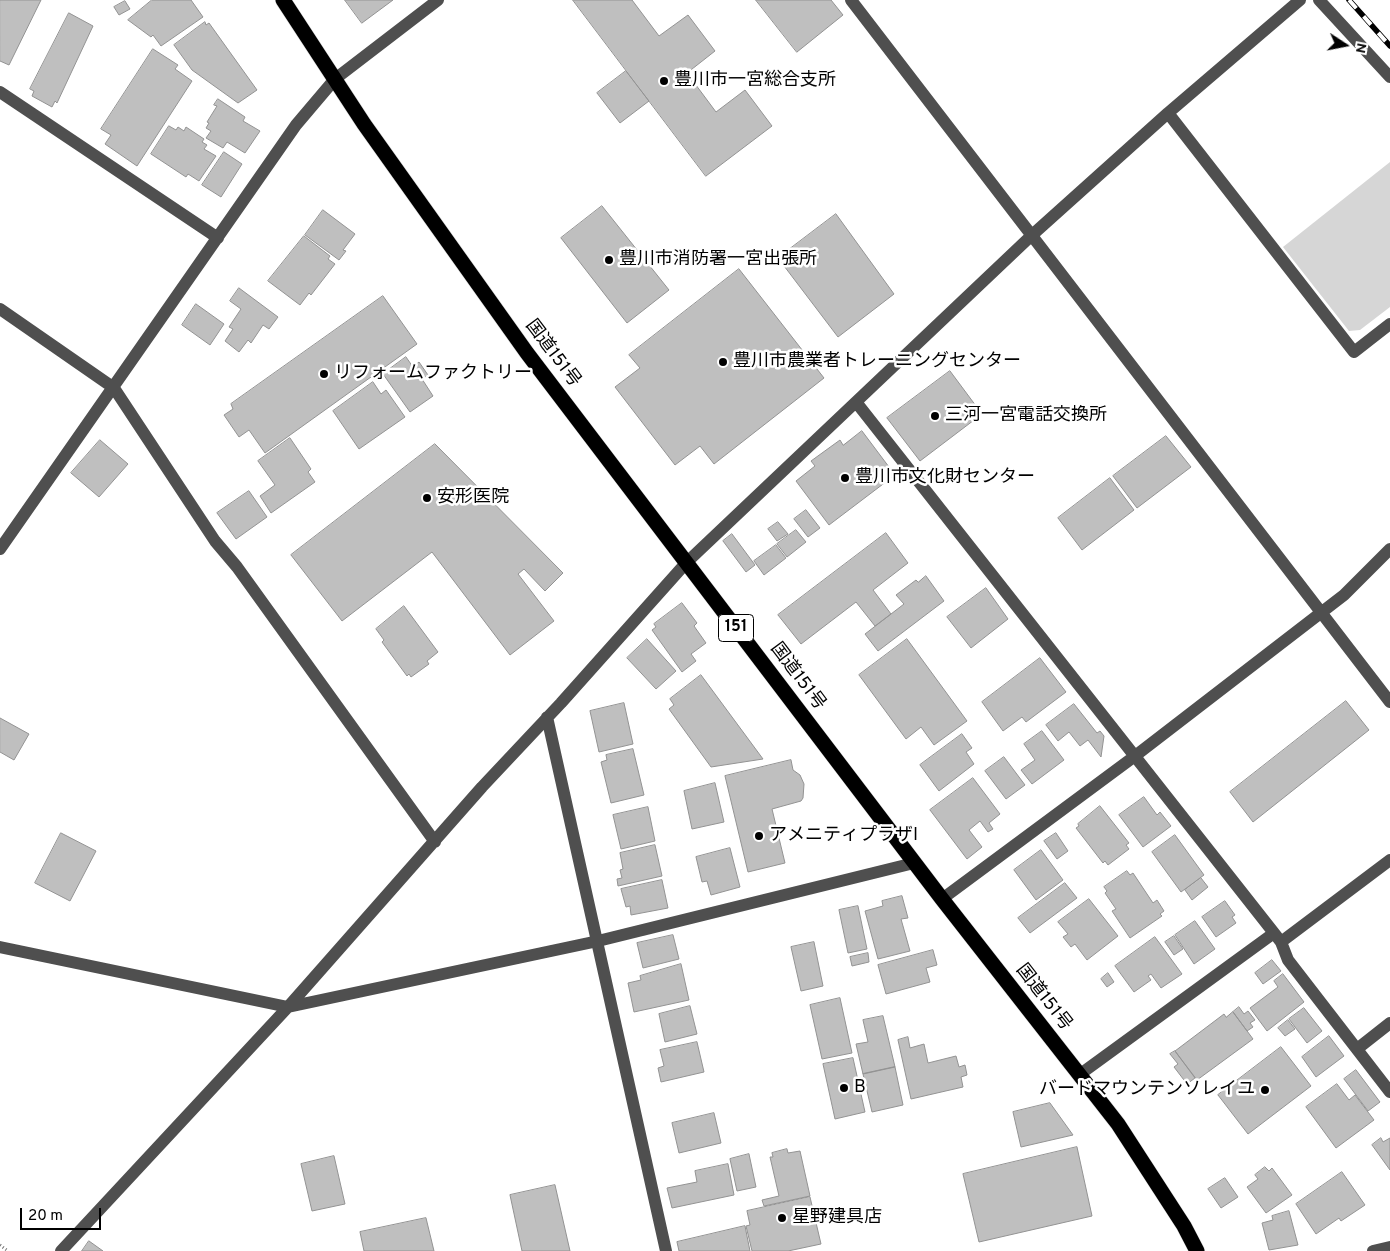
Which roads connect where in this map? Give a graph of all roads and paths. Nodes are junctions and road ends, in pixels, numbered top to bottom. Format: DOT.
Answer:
graph roads {
  1 [pos="283,0"];
  2 [pos="438,0"];
  3 [pos="851,0"];
  4 [pos="1300,0"];
  5 [pos="1319,0"];
  6 [pos="1390,77"];
  7 [pos="335,79"];
  8 [pos="0,92"];
  9 [pos="1168,113"];
  10 [pos="1031,236"];
  11 [pos="218,238"];
  12 [pos="0,309"];
  13 [pos="1390,324"];
  14 [pos="114,388"];
  15 [pos="856,402"];
  16 [pos="0,549"];
  17 [pos="1390,549"];
  18 [pos="686,563"];
  19 [pos="1321,612"];
  20 [pos="1390,702"];
  21 [pos="547,717"];
  22 [pos="1135,756"];
  23 [pos="435,842"];
  24 [pos="1390,860"];
  25 [pos="914,863"];
  26 [pos="942,899"];
  27 [pos="1278,937"];
  28 [pos="598,941"];
  29 [pos="0,947"];
  30 [pos="288,1007"];
  31 [pos="1390,1023"];
  32 [pos="1357,1049"];
  33 [pos="1079,1075"];
  34 [pos="1390,1092"];
  35 [pos="0,1245"];
  36 [pos="1390,1247"];
  37 [pos="8,1251"];
  38 [pos="61,1251"];
  39 [pos="666,1251"];
  40 [pos="1197,1251"];
  41 [pos="1373,1251"];
  1 -- 7 [label="highway, 国道151号 / 151"];
  2 -- 7 [label="street"];
  3 -- 10 [label="street"];
  4 -- 9 [label="street"];
  5 -- 6 [label="street"];
  7 -- 11 [label="street"];
  7 -- 18 [label="highway, 国道151号 / 151"];
  8 -- 11 [label="street"];
  9 -- 10 [label="street"];
  9 -- 13 [label="street"];
  10 -- 15 [label="street"];
  10 -- 19 [label="street"];
  11 -- 14 [label="street"];
  12 -- 14 [label="street"];
  14 -- 16 [label="street"];
  14 -- 23 [label="street"];
  15 -- 18 [label="street"];
  15 -- 22 [label="street"];
  17 -- 19 [label="street"];
  18 -- 21 [label="street"];
  18 -- 25 [label="highway, 国道151号 / 151"];
  19 -- 20 [label="street"];
  19 -- 22 [label="street"];
  21 -- 23 [label="street"];
  21 -- 28 [label="street"];
  22 -- 26 [label="street"];
  22 -- 27 [label="street"];
  23 -- 30 [label="street"];
  24 -- 27 [label="street"];
  25 -- 26 [label="highway, 国道151号 / 151"];
  25 -- 28 [label="street"];
  26 -- 33 [label="highway, 国道151号 / 151"];
  27 -- 32 [label="street"];
  27 -- 33 [label="street"];
  28 -- 30 [label="street"];
  28 -- 39 [label="street"];
  29 -- 30 [label="street"];
  30 -- 38 [label="street"];
  31 -- 32 [label="street"];
  32 -- 34 [label="street"];
  33 -- 40 [label="highway, 国道151号 / 151"];
  35 -- 37 [label="path"];
  36 -- 41 [label="street"];
}
